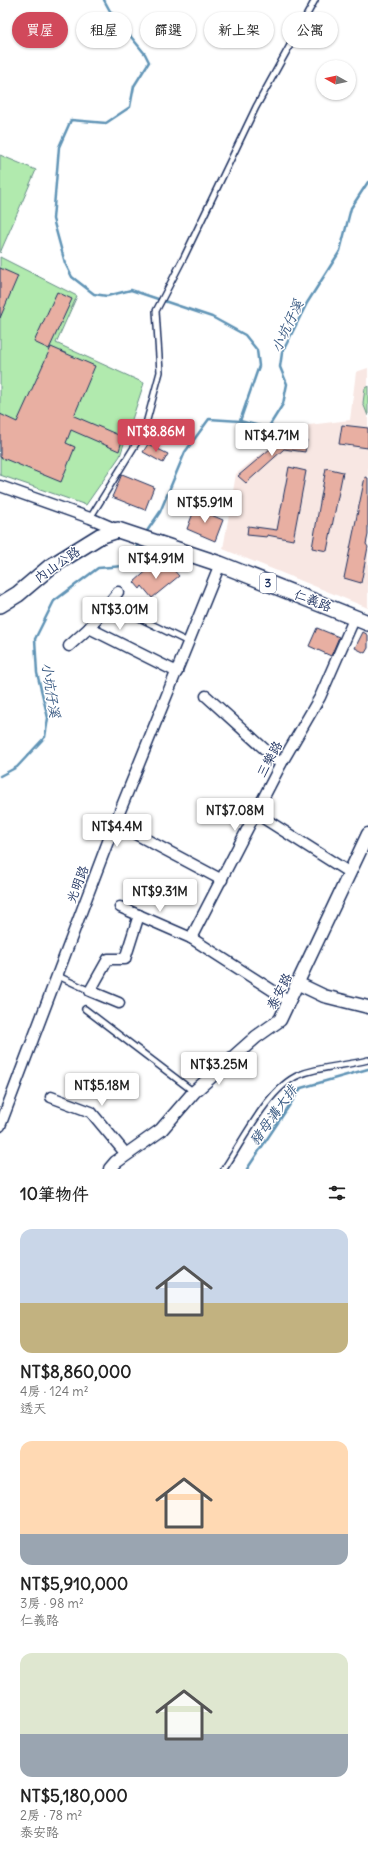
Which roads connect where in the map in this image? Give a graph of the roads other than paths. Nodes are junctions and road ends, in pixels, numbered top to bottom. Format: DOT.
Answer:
graph roads {
  1 [pos="315,0"];
  2 [pos="0,486"];
  3 [pos="90,518"];
  4 [pos="118,530"];
  5 [pos="220,564"];
  6 [pos="118,592"];
  7 [pos="0,605"];
  8 [pos="137,617"];
  9 [pos="361,620"];
  10 [pos="89,628"];
  11 [pos="189,643"];
  12 [pos="69,646"];
  13 [pos="177,672"];
  14 [pos="206,696"];
  15 [pos="281,764"];
  16 [pos="257,814"];
  17 [pos="115,823"];
  18 [pos="368,834"];
  19 [pos="350,873"];
  20 [pos="222,880"];
  21 [pos="120,907"];
  22 [pos="139,916"];
  23 [pos="191,938"];
  24 [pos="56,975"];
  25 [pos="299,984"];
  26 [pos="90,990"];
  27 [pos="289,1001"];
  28 [pos="119,1002"];
  29 [pos="368,1007"];
  30 [pos="85,1009"];
  31 [pos="368,1060"];
  32 [pos="194,1092"];
  33 [pos="50,1097"];
  34 [pos="0,1126"];
  35 [pos="126,1154"];
  36 [pos="110,1169"];
  37 [pos="224,1169"];
  1 -- 3 [label="lane"];
  2 -- 3 [label="street"];
  3 -- 4 [label="street"];
  4 -- 5 [label="main road, 仁義路 / 3"];
  4 -- 7 [label="main road, 內山公路"];
  5 -- 9 [label="main road, 仁義路 / 3"];
  5 -- 11 [label="street, 光明路"];
  6 -- 10 [label="street"];
  8 -- 11 [label="lane"];
  9 -- 15 [label="street, 三樂路"];
  10 -- 12 [label="street"];
  10 -- 13 [label="street"];
  11 -- 13 [label="street, 光明路"];
  13 -- 17 [label="street, 光明路"];
  14 -- 15 [label="street"];
  15 -- 16 [label="street, 三樂路"];
  16 -- 19 [label="street"];
  16 -- 20 [label="street, 三樂路"];
  17 -- 20 [label="street"];
  17 -- 24 [label="street, 光明路"];
  18 -- 19 [label="street, 泰安路"];
  19 -- 25 [label="street, 泰安路"];
  20 -- 23 [label="street, 三樂路"];
  21 -- 22 [label="street"];
  22 -- 23 [label="street"];
  22 -- 26 [label="street"];
  23 -- 27 [label="street"];
  24 -- 26 [label="lane"];
  24 -- 34 [label="street, 光明路"];
  25 -- 27 [label="street, 泰安路"];
  25 -- 29 [label="street"];
  26 -- 28 [label="street"];
  27 -- 32 [label="street, 泰安路"];
  30 -- 32 [label="lane"];
  31 -- 37 [label="lane"];
  32 -- 35 [label="street, 泰安路"];
  33 -- 35 [label="street"];
  35 -- 36 [label="street, 泰安路"];
}
